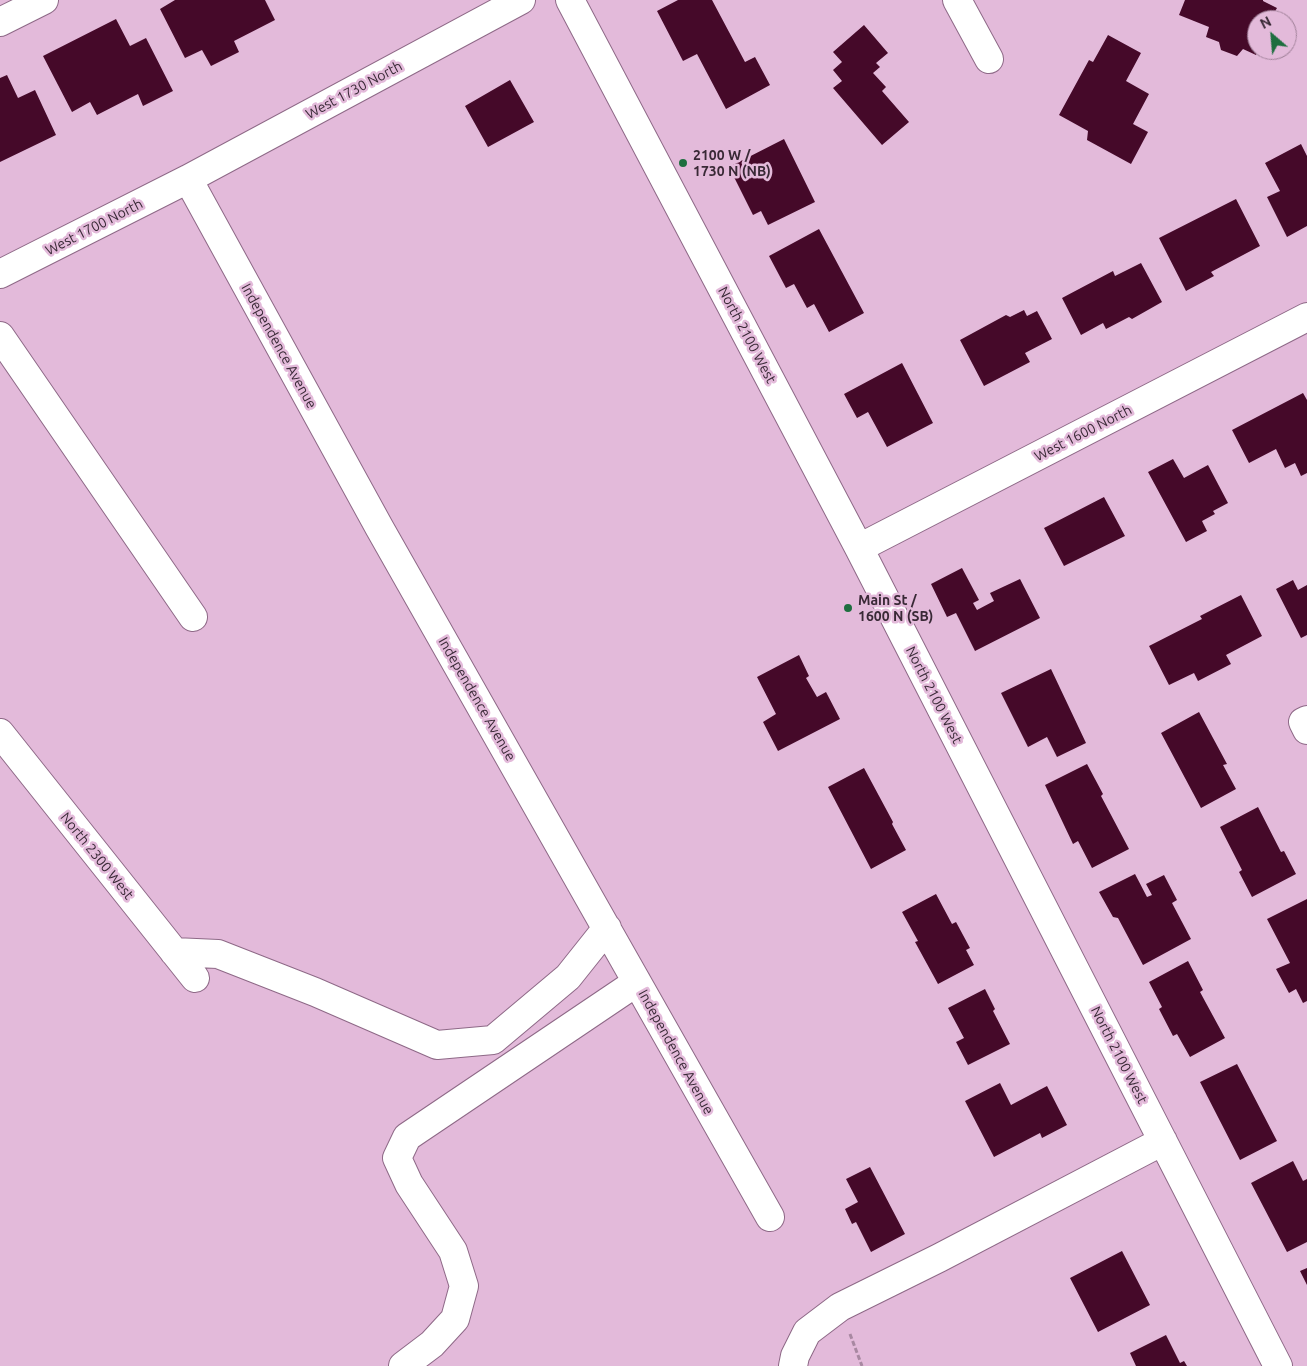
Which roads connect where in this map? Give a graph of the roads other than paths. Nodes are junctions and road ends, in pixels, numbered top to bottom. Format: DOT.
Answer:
graph roads {
  1 [pos="44,0"];
  2 [pos="521,0"];
  3 [pos="570,0"];
  4 [pos="957,0"];
  5 [pos="0,22"];
  6 [pos="989,59"];
  7 [pos="188,179"];
  8 [pos="0,274"];
  9 [pos="1307,318"];
  10 [pos="0,336"];
  11 [pos="859,548"];
  12 [pos="193,617"];
  13 [pos="0,733"];
  14 [pos="607,928"];
  15 [pos="174,952"];
  16 [pos="195,978"];
  17 [pos="637,982"];
  18 [pos="1163,1141"];
  19 [pos="770,1217"];
  20 [pos="403,1366"];
  21 [pos="793,1366"];
  22 [pos="1278,1366"];
  1 -- 5 [label="street"];
  2 -- 7 [label="street, West 1730 North"];
  3 -- 11 [label="street, North 2100 West"];
  4 -- 6 [label="street"];
  7 -- 8 [label="street, West 1700 North"];
  7 -- 14 [label="street, Independence Avenue"];
  9 -- 11 [label="street, West 1600 North"];
  10 -- 12 [label="street"];
  11 -- 18 [label="street, North 2100 West"];
  13 -- 15 [label="street, North 2300 West"];
  14 -- 15 [label="street"];
  14 -- 17 [label="street, Independence Avenue"];
  15 -- 16 [label="street, North 2300 West"];
  17 -- 19 [label="street, Independence Avenue"];
  17 -- 20 [label="street"];
  18 -- 21 [label="street"];
  18 -- 22 [label="street, North 2100 West"];
}
